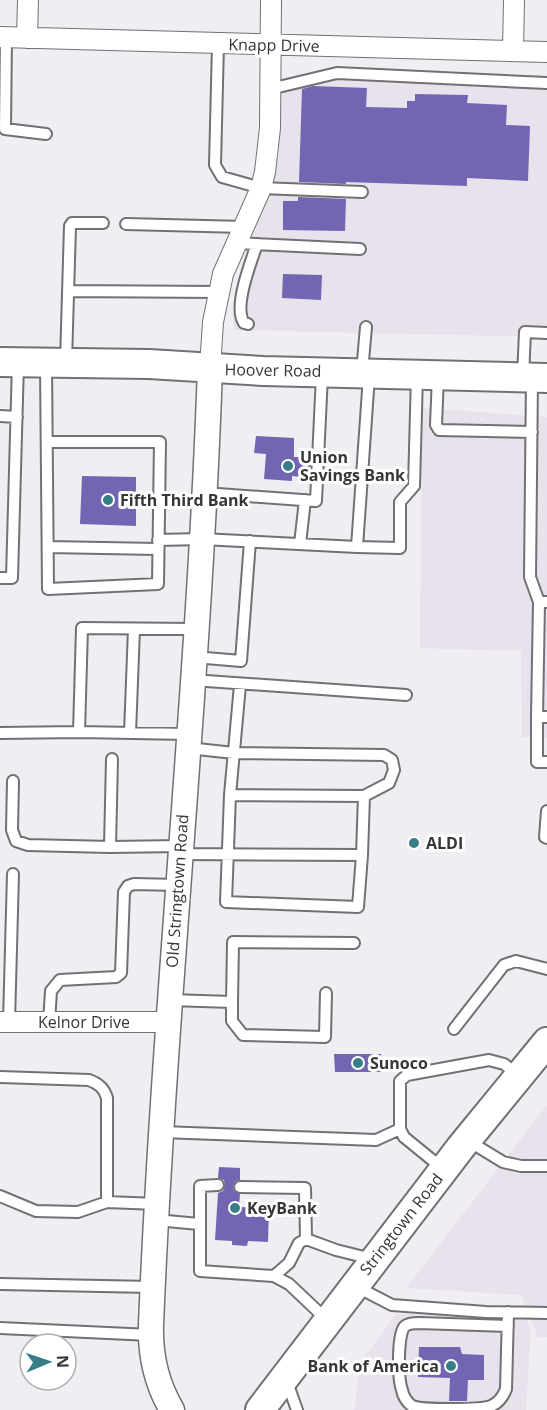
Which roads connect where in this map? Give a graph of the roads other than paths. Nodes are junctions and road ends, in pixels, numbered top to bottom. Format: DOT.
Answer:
graph roads {
  1 [pos="28,0"];
  2 [pos="271,0"];
  3 [pos="514,0"];
  4 [pos="3,37"];
  5 [pos="27,38"];
  6 [pos="218,44"];
  7 [pos="270,45"];
  8 [pos="513,50"];
  9 [pos="547,52"];
  10 [pos="547,83"];
  11 [pos="270,89"];
  12 [pos="46,134"];
  13 [pos="261,188"];
  14 [pos="362,192"];
  15 [pos="104,224"];
  16 [pos="126,224"];
  17 [pos="240,235"];
  18 [pos="257,244"];
  19 [pos="360,249"];
  20 [pos="68,291"];
  21 [pos="219,292"];
  22 [pos="248,324"];
  23 [pos="366,327"];
  24 [pos="547,333"];
  25 [pos="9,363"];
  26 [pos="56,363"];
  27 [pos="210,368"];
  28 [pos="322,371"];
  29 [pos="365,372"];
  30 [pos="428,374"];
  31 [pos="534,378"];
  32 [pos="0,416"];
  33 [pos="16,417"];
  34 [pos="532,432"];
  35 [pos="47,442"];
  36 [pos="204,493"];
  37 [pos="304,500"];
  38 [pos="202,539"];
  39 [pos="250,541"];
  40 [pos="158,544"];
  41 [pos="300,544"];
  42 [pos="48,547"];
  43 [pos="357,547"];
  44 [pos="0,578"];
  45 [pos="543,602"];
  46 [pos="134,629"];
  47 [pos="195,629"];
  48 [pos="193,669"];
  49 [pos="240,685"];
  50 [pos="406,695"];
  51 [pos="542,717"];
  52 [pos="79,732"];
  53 [pos="0,733"];
  54 [pos="130,733"];
  55 [pos="188,741"];
  56 [pos="234,753"];
  57 [pos="112,759"];
  58 [pos="547,762"];
  59 [pos="13,782"];
  60 [pos="230,795"];
  61 [pos="363,796"];
  62 [pos="547,811"];
  63 [pos="547,838"];
  64 [pos="110,847"];
  65 [pos="180,850"];
  66 [pos="227,854"];
  67 [pos="362,855"];
  68 [pos="14,874"];
  69 [pos="178,885"];
  70 [pos="354,943"];
  71 [pos="5,956"];
  72 [pos="547,969"];
  73 [pos="326,993"];
  74 [pos="232,1002"];
  75 [pos="169,1011"];
  76 [pos="5,1022"];
  77 [pos="49,1023"];
  78 [pos="454,1029"];
  79 [pos="546,1047"];
  80 [pos="520,1076"];
  81 [pos="0,1077"];
  82 [pos="399,1129"];
  83 [pos="162,1132"];
  84 [pos="466,1140"];
  85 [pos="547,1167"];
  86 [pos="443,1170"];
  87 [pos="218,1185"];
  88 [pos="240,1186"];
  89 [pos="0,1196"];
  90 [pos="107,1202"];
  91 [pos="157,1212"];
  92 [pos="200,1224"];
  93 [pos="306,1239"];
  94 [pos="374,1259"];
  95 [pos="274,1276"];
  96 [pos="0,1284"];
  97 [pos="354,1285"];
  98 [pos="152,1287"];
  99 [pos="508,1312"];
  100 [pos="547,1313"];
  101 [pos="327,1321"];
  102 [pos="508,1326"];
  103 [pos="0,1328"];
  104 [pos="151,1335"];
  105 [pos="285,1376"];
  106 [pos="165,1407"];
  107 [pos="260,1410"];
  108 [pos="297,1410"];
  1 -- 5 [label="street"];
  2 -- 7 [label="street"];
  3 -- 8 [label="street"];
  4 -- 5 [label="street, Knapp Drive"];
  4 -- 12 [label="lane"];
  5 -- 6 [label="street, Knapp Drive"];
  6 -- 7 [label="street, Knapp Drive"];
  6 -- 13 [label="lane"];
  7 -- 8 [label="street, Knapp Drive"];
  7 -- 11 [label="street"];
  8 -- 9 [label="street, Knapp Drive"];
  10 -- 11 [label="lane"];
  11 -- 13 [label="street"];
  13 -- 14 [label="lane"];
  13 -- 17 [label="street"];
  15 -- 20 [label="lane"];
  16 -- 17 [label="lane"];
  17 -- 18 [label="lane"];
  17 -- 21 [label="street"];
  18 -- 19 [label="lane"];
  18 -- 22 [label="lane"];
  20 -- 21 [label="lane"];
  20 -- 26 [label="lane"];
  21 -- 27 [label="street"];
  23 -- 29 [label="lane"];
  24 -- 31 [label="lane"];
  25 -- 26 [label="main road, Hoover Road"];
  25 -- 33 [label="lane"];
  26 -- 27 [label="main road, Hoover Road"];
  26 -- 35 [label="lane"];
  27 -- 28 [label="main road, Hoover Road"];
  27 -- 36 [label="street, Old Stringtown Road"];
  28 -- 29 [label="main road, Hoover Road"];
  28 -- 37 [label="lane"];
  29 -- 30 [label="main road, Hoover Road"];
  29 -- 43 [label="lane"];
  30 -- 31 [label="main road, Hoover Road"];
  30 -- 34 [label="lane"];
  30 -- 43 [label="lane"];
  31 -- 34 [label="lane"];
  32 -- 33 [label="lane"];
  33 -- 44 [label="lane"];
  34 -- 45 [label="lane"];
  35 -- 40 [label="lane"];
  35 -- 42 [label="lane"];
  36 -- 37 [label="lane"];
  36 -- 38 [label="street, Old Stringtown Road"];
  37 -- 41 [label="lane"];
  38 -- 39 [label="lane"];
  38 -- 40 [label="lane"];
  38 -- 47 [label="street, Old Stringtown Road"];
  39 -- 41 [label="lane"];
  39 -- 48 [label="lane"];
  40 -- 42 [label="lane"];
  40 -- 42 [label="lane"];
  41 -- 43 [label="lane"];
  45 -- 51 [label="lane"];
  46 -- 47 [label="lane"];
  46 -- 52 [label="lane"];
  46 -- 54 [label="lane"];
  47 -- 48 [label="street, Old Stringtown Road"];
  48 -- 49 [label="lane"];
  48 -- 55 [label="street, Old Stringtown Road"];
  49 -- 50 [label="lane"];
  49 -- 56 [label="lane"];
  51 -- 58 [label="lane"];
  52 -- 53 [label="lane"];
  52 -- 54 [label="lane"];
  54 -- 55 [label="lane"];
  55 -- 56 [label="lane"];
  55 -- 65 [label="street, Old Stringtown Road"];
  56 -- 60 [label="lane"];
  56 -- 61 [label="lane"];
  57 -- 64 [label="lane"];
  59 -- 64 [label="lane"];
  60 -- 61 [label="lane"];
  60 -- 66 [label="lane"];
  61 -- 67 [label="lane"];
  62 -- 63 [label="lane"];
  64 -- 65 [label="lane"];
  65 -- 66 [label="lane"];
  65 -- 69 [label="street, Old Stringtown Road"];
  66 -- 67 [label="lane"];
  66 -- 67 [label="lane"];
  68 -- 71 [label="lane"];
  69 -- 75 [label="street, Old Stringtown Road"];
  69 -- 77 [label="lane"];
  70 -- 74 [label="lane"];
  71 -- 76 [label="lane"];
  72 -- 78 [label="lane"];
  73 -- 74 [label="lane"];
  74 -- 75 [label="lane"];
  75 -- 77 [label="street, Kelnor Drive"];
  75 -- 83 [label="street, Old Stringtown Road"];
  76 -- 77 [label="street, Kelnor Drive"];
  79 -- 80 [label="main road, Stringtown Road"];
  80 -- 82 [label="lane"];
  80 -- 84 [label="main road, Stringtown Road"];
  81 -- 90 [label="lane"];
  82 -- 83 [label="lane"];
  82 -- 86 [label="lane"];
  83 -- 91 [label="street, Old Stringtown Road"];
  84 -- 85 [label="lane"];
  84 -- 86 [label="main road, Stringtown Road"];
  86 -- 94 [label="main road, Stringtown Road"];
  87 -- 92 [label="lane"];
  88 -- 93 [label="lane"];
  89 -- 90 [label="lane"];
  90 -- 91 [label="lane"];
  91 -- 92 [label="lane"];
  91 -- 98 [label="street, Old Stringtown Road"];
  92 -- 95 [label="lane"];
  93 -- 94 [label="lane"];
  93 -- 95 [label="lane"];
  94 -- 97 [label="main road, Stringtown Road"];
  95 -- 101 [label="lane"];
  96 -- 98 [label="lane"];
  97 -- 99 [label="lane"];
  97 -- 101 [label="main road, Stringtown Road"];
  98 -- 104 [label="street, Old Stringtown Road"];
  99 -- 100 [label="lane"];
  99 -- 102 [label="lane"];
  101 -- 105 [label="main road, Stringtown Road"];
  102 -- 102 [label="lane"];
  103 -- 104 [label="lane"];
  104 -- 106 [label="street, Old Stringtown Road"];
  105 -- 107 [label="main road, Stringtown Road"];
  105 -- 108 [label="lane"];
}
